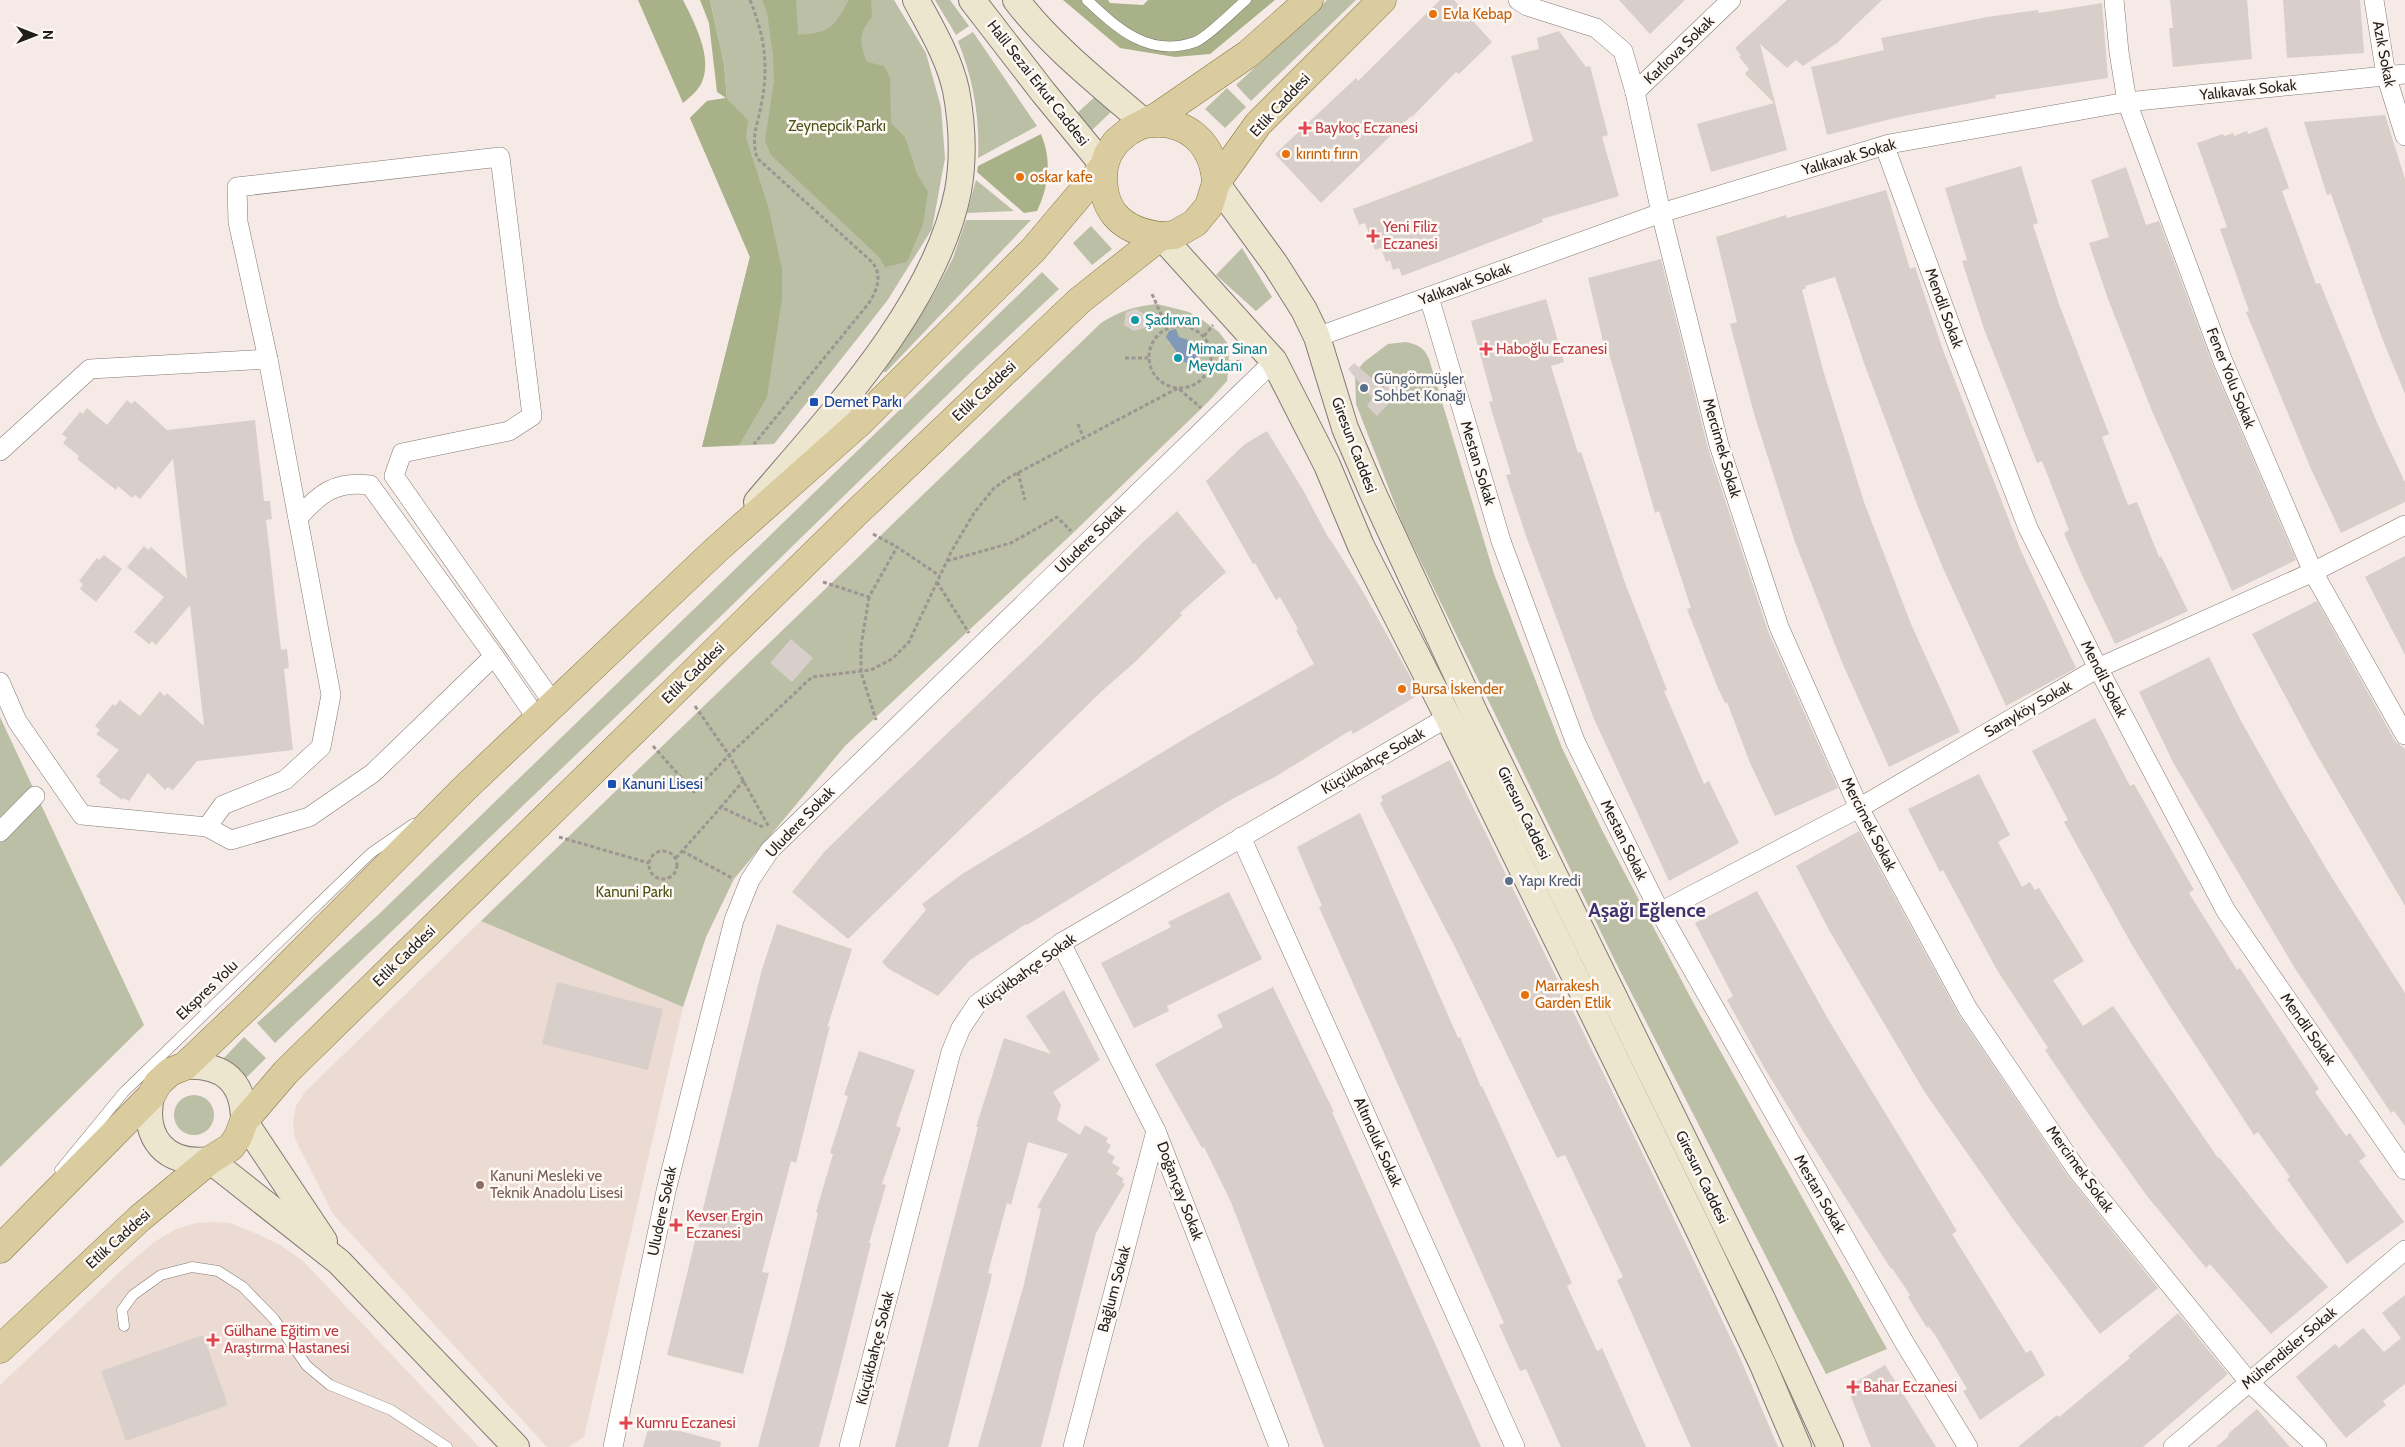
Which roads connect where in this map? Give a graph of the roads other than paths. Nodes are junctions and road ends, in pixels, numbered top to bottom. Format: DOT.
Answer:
graph roads {
  1 [pos="916,0"];
  2 [pos="972,0"];
  3 [pos="1016,0"];
  4 [pos="1087,0"];
  5 [pos="1246,0"];
  6 [pos="1309,0"];
  7 [pos="1382,0"];
  8 [pos="1518,0"];
  9 [pos="1731,0"];
  10 [pos="2114,0"];
  11 [pos="2374,0"];
  12 [pos="2405,74"];
  13 [pos="2386,76"];
  14 [pos="1635,92"];
  15 [pos="2127,102"];
  16 [pos="1146,124"];
  17 [pos="2405,136"];
  18 [pos="1885,147"];
  19 [pos="1104,166"];
  20 [pos="1216,183"];
  21 [pos="1661,213"];
  22 [pos="1161,236"];
  23 [pos="1429,297"];
  24 [pos="1317,337"];
  25 [pos="268,359"];
  26 [pos="1262,361"];
  27 [pos="0,451"];
  28 [pos="298,518"];
  29 [pos="2405,525"];
  30 [pos="716,550"];
  31 [pos="2313,572"];
  32 [pos="494,656"];
  33 [pos="2098,668"];
  34 [pos="0,682"];
  35 [pos="546,712"];
  36 [pos="1448,717"];
  37 [pos="2405,735"];
  38 [pos="465,788"];
  39 [pos="35,796"];
  40 [pos="1858,808"];
  41 [pos="207,827"];
  42 [pos="0,832"];
  43 [pos="1241,837"];
  44 [pos="1660,912"];
  45 [pos="1061,943"];
  46 [pos="185,1066"];
  47 [pos="151,1096"];
  48 [pos="244,1122"];
  49 [pos="1156,1131"];
  50 [pos="210,1160"];
  51 [pos="2405,1170"];
  52 [pos="0,1244"];
  53 [pos="0,1249"];
  54 [pos="2405,1250"];
  55 [pos="339,1262"];
  56 [pos="124,1326"];
  57 [pos="0,1349"];
  58 [pos="2250,1382"];
  59 [pos="447,1447"];
  60 [pos="516,1447"];
  61 [pos="613,1447"];
  62 [pos="849,1447"];
  63 [pos="1073,1447"];
  64 [pos="1280,1447"];
  65 [pos="1514,1447"];
  66 [pos="1798,1447"];
  67 [pos="1830,1447"];
  68 [pos="1968,1447"];
  69 [pos="2173,1447"];
  70 [pos="2317,1447"];
  1 -- 30 [label="main road"];
  2 -- 19 [label="main road, Halil Sezai Erkut Caddesi"];
  3 -- 16 [label="main road"];
  4 -- 5 [label="lane"];
  6 -- 16 [label="main road"];
  7 -- 20 [label="main road, Etlik Caddesi"];
  8 -- 14 [label="street, Karlıova Sokak"];
  9 -- 14 [label="street, Karlıova Sokak"];
  10 -- 15 [label="street, Fener Yolu Sokak"];
  11 -- 13 [label="street, Azık Sokak"];
  12 -- 13 [label="street, Yalıkavak Sokak"];
  13 -- 15 [label="street, Yalıkavak Sokak"];
  13 -- 17 [label="street, Azık Sokak"];
  14 -- 21 [label="street, Mercimek Sokak"];
  15 -- 18 [label="street, Yalıkavak Sokak"];
  15 -- 31 [label="street, Fener Yolu Sokak"];
  16 -- 19 [label="main road"];
  16 -- 20 [label="main road"];
  18 -- 21 [label="street, Yalıkavak Sokak"];
  18 -- 33 [label="street, Mendil Sokak"];
  19 -- 22 [label="main road"];
  19 -- 30 [label="main road"];
  20 -- 22 [label="main road, Etlik Caddesi"];
  20 -- 24 [label="main road, Giresun Caddesi"];
  21 -- 23 [label="street, Yalıkavak Sokak"];
  21 -- 40 [label="street, Mercimek Sokak"];
  22 -- 26 [label="main road, Giresun Caddesi"];
  22 -- 48 [label="main road, Etlik Caddesi"];
  23 -- 24 [label="street, Yalıkavak Sokak"];
  23 -- 44 [label="street, Mestan Sokak"];
  24 -- 67 [label="main road, Giresun Caddesi"];
  25 -- 27 [label="street"];
  25 -- 28 [label="street"];
  25 -- 35 [label="street"];
  26 -- 36 [label="main road, Giresun Caddesi"];
  26 -- 61 [label="street, Uludere Sokak"];
  28 -- 32 [label="street"];
  28 -- 41 [label="street"];
  29 -- 31 [label="street, Sarayköy Sokak"];
  30 -- 35 [label="main road"];
  31 -- 33 [label="street, Sarayköy Sokak"];
  31 -- 37 [label="street, Fener Yolu Sokak"];
  32 -- 35 [label="street"];
  32 -- 41 [label="street"];
  33 -- 40 [label="street, Sarayköy Sokak"];
  33 -- 51 [label="street, Mendil Sokak"];
  34 -- 41 [label="street"];
  35 -- 38 [label="main road"];
  36 -- 43 [label="street, Küçükbahçe Sokak"];
  36 -- 66 [label="main road, Giresun Caddesi"];
  38 -- 46 [label="main road"];
  38 -- 52 [label="lane, Ekspres Yolu"];
  39 -- 42 [label="street"];
  40 -- 44 [label="street, Sarayköy Sokak"];
  40 -- 58 [label="street, Mercimek Sokak"];
  43 -- 45 [label="street, Küçükbahçe Sokak"];
  43 -- 65 [label="street, Altınoluk Sokak"];
  44 -- 68 [label="street, Mestan Sokak"];
  45 -- 49 [label="street, Doğançay Sokak"];
  45 -- 62 [label="street, Küçükbahçe Sokak"];
  46 -- 47 [label="main road"];
  46 -- 48 [label="main road"];
  47 -- 50 [label="main road"];
  47 -- 53 [label="main road"];
  48 -- 50 [label="main road, Etlik Caddesi"];
  48 -- 55 [label="main road"];
  49 -- 63 [label="street, Bağlum Sokak"];
  49 -- 64 [label="street, Doğançay Sokak"];
  50 -- 55 [label="main road"];
  50 -- 57 [label="main road, Etlik Caddesi"];
  54 -- 58 [label="street, Mühendisler Sokak"];
  55 -- 60 [label="main road"];
  56 -- 59 [label="lane"];
  58 -- 69 [label="street, Mühendisler Sokak"];
  58 -- 70 [label="street, Mercimek Sokak"];
}
